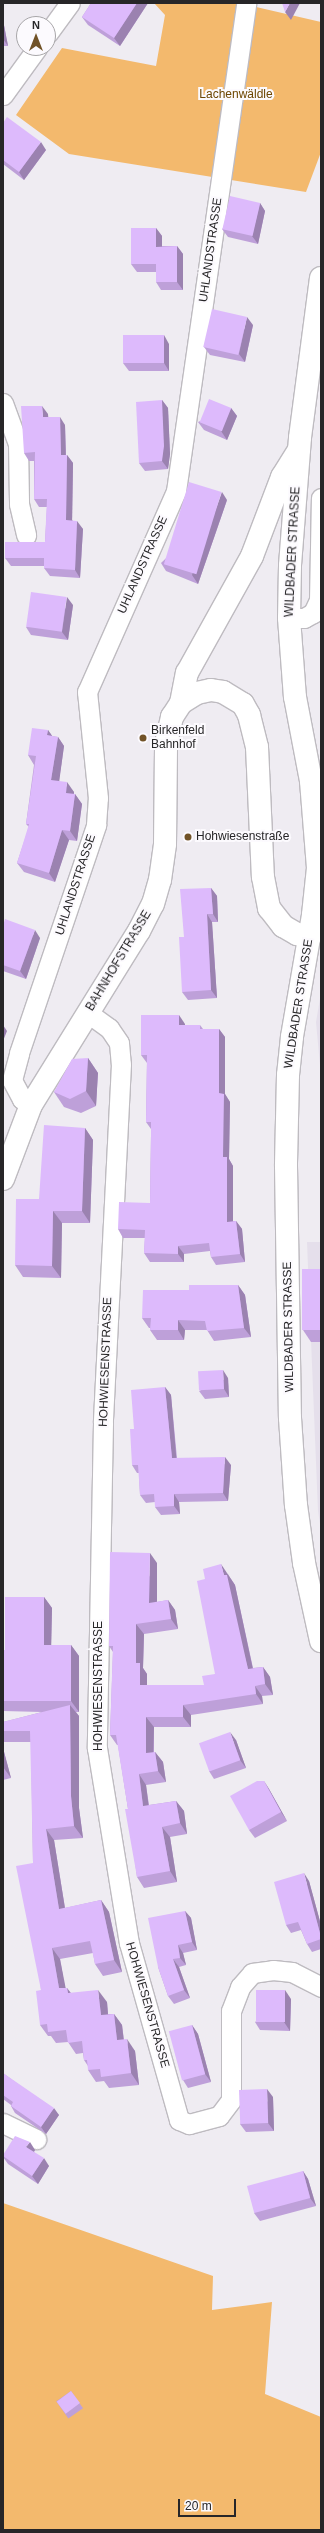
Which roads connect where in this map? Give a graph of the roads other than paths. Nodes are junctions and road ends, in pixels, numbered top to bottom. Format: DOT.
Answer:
graph roads {
  1 [pos="70,3"];
  2 [pos="246,3"];
  3 [pos="56,22"];
  4 [pos="31,56"];
  5 [pos="3,95"];
  6 [pos="321,278"];
  7 [pos="3,403"];
  8 [pos="299,450"];
  9 [pos="321,498"];
  10 [pos="26,535"];
  11 [pos="289,618"];
  12 [pos="181,703"];
  13 [pos="310,937"];
  14 [pos="88,1013"];
  15 [pos="32,1105"];
  16 [pos="3,1179"];
  17 [pos="321,1638"];
  18 [pos="321,1987"];
  19 [pos="3,2123"];
  20 [pos="36,2139"];
  1 -- 3 [label="street"];
  2 -- 15 [label="street, UHLANDSTRASSE"];
  4 -- 5 [label="street"];
  6 -- 8 [label="main road, WILDBADER STRASSE"];
  7 -- 10 [label="street"];
  8 -- 11 [label="main road, WILDBADER STRASSE"];
  8 -- 12 [label="main road"];
  9 -- 11 [label="street"];
  11 -- 13 [label="main road, WILDBADER STRASSE"];
  12 -- 13 [label="main road"];
  12 -- 14 [label="main road, BAHNHOFSTRASSE"];
  13 -- 17 [label="main road, WILDBADER STRASSE"];
  14 -- 15 [label="main road, BAHNHOFSTRASSE"];
  14 -- 18 [label="street, HOHWIESENSTRASSE"];
  15 -- 16 [label="main road, BAHNHOFSTRASSE"];
  19 -- 20 [label="street"];
}
